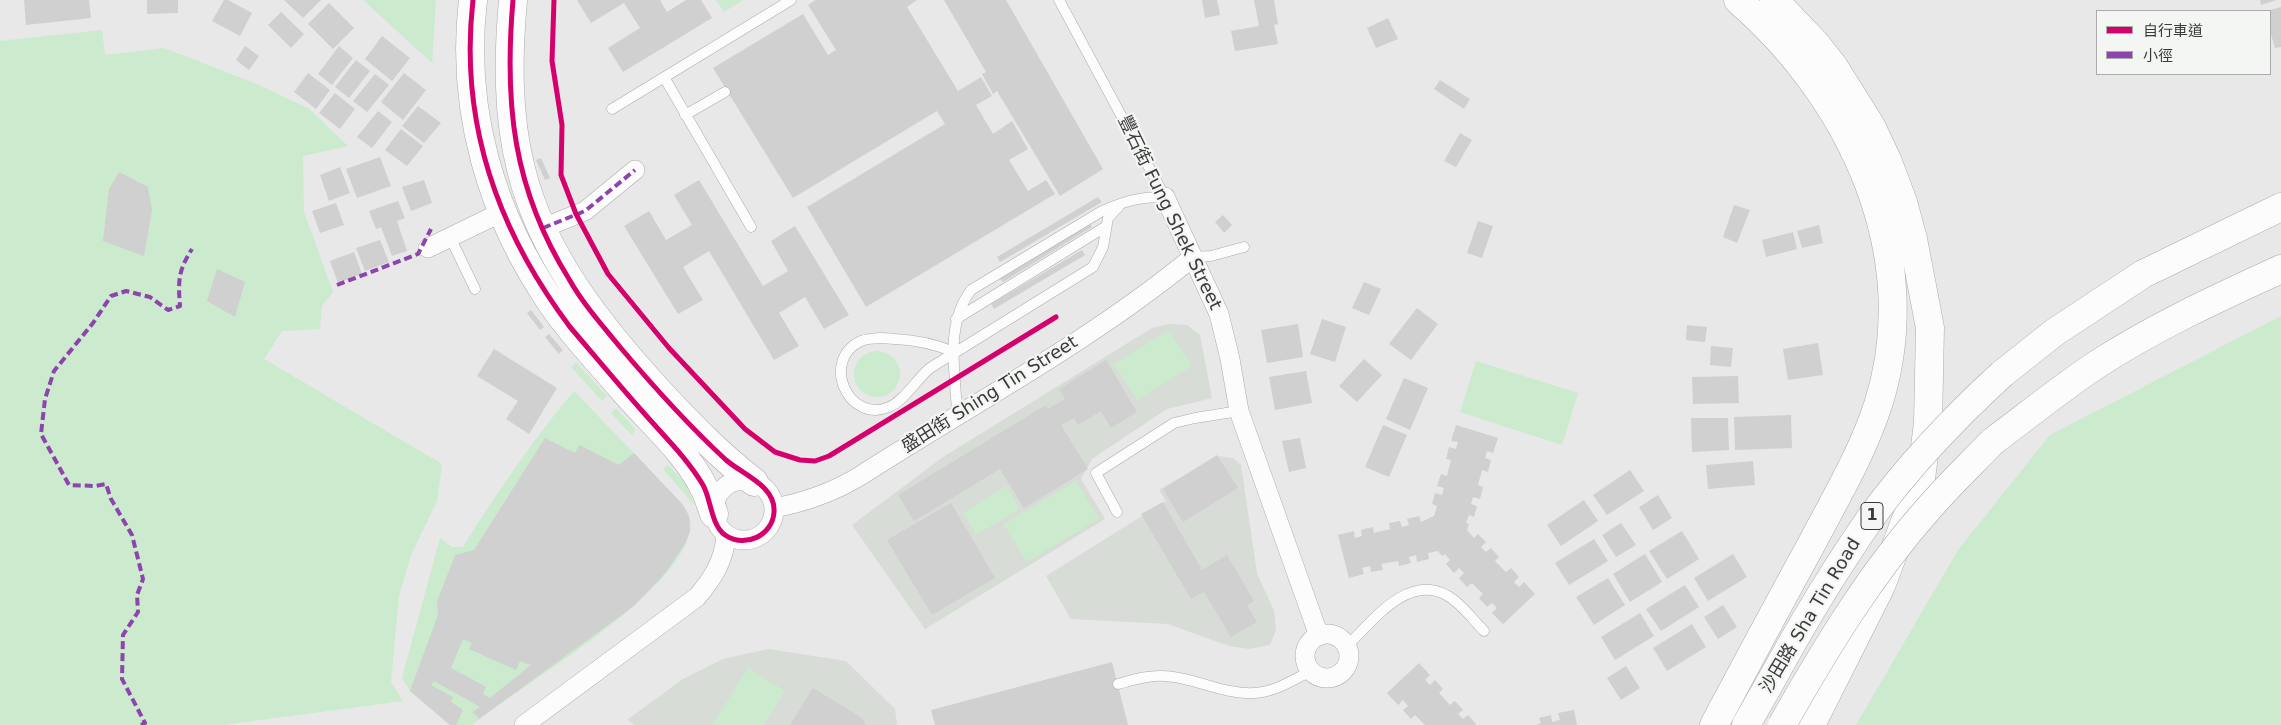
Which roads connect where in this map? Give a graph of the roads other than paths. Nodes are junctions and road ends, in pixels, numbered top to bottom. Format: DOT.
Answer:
graph roads {
  1 [pos="473,0"];
  2 [pos="514,0"];
  3 [pos="791,0"];
  4 [pos="1059,0"];
  5 [pos="1738,0"];
  6 [pos="1774,0"];
  7 [pos="664,77"];
  8 [pos="725,92"];
  9 [pos="612,109"];
  10 [pos="685,115"];
  11 [pos="635,170"];
  12 [pos="1165,197"];
  13 [pos="1124,201"];
  14 [pos="2281,207"];
  15 [pos="502,212"];
  16 [pos="752,227"];
  17 [pos="1105,227"];
  18 [pos="543,228"];
  19 [pos="450,237"];
  20 [pos="428,248"];
  21 [pos="1244,248"];
  22 [pos="1193,257"];
  23 [pos="2281,269"];
  24 [pos="475,289"];
  25 [pos="956,319"];
  26 [pos="954,352"];
  27 [pos="1239,411"];
  28 [pos="956,415"];
  29 [pos="754,482"];
  30 [pos="774,508"];
  31 [pos="1118,512"];
  32 [pos="720,525"];
  33 [pos="1484,631"];
  34 [pos="1319,636"];
  35 [pos="1347,646"];
  36 [pos="1311,671"];
  37 [pos="1118,684"];
  38 [pos="524,725"];
  39 [pos="1714,725"];
  40 [pos="1746,725"];
  41 [pos="1782,725"];
  42 [pos="1810,725"];
  1 -- 15 [label="main road"];
  2 -- 18 [label="main road"];
  3 -- 7 [label="lane"];
  4 -- 12 [label="lane, 豐石街 Fung Shek Street"];
  5 -- 39 [label="main road"];
  6 -- 42 [label="main road"];
  7 -- 9 [label="lane"];
  7 -- 10 [label="lane"];
  8 -- 10 [label="lane"];
  10 -- 16 [label="lane"];
  11 -- 18 [label="street"];
  12 -- 13 [label="lane"];
  12 -- 22 [label="street, 豐石街 Fung Shek Street"];
  13 -- 17 [label="lane"];
  13 -- 25 [label="lane"];
  14 -- 40 [label="main road, 沙田路 Sha Tin Road / 1, bridge"];
  15 -- 19 [label="street"];
  15 -- 32 [label="main road"];
  17 -- 25 [label="lane"];
  17 -- 26 [label="lane"];
  18 -- 29 [label="main road"];
  19 -- 20 [label="street"];
  19 -- 24 [label="lane"];
  21 -- 22 [label="lane"];
  22 -- 27 [label="street, 豐石街 Fung Shek Street"];
  22 -- 28 [label="street, 盛田街 Shing Tin Street"];
  23 -- 41 [label="main road, 沙田路 Sha Tin Road / 1, bridge"];
  25 -- 26 [label="lane"];
  26 -- 26 [label="lane"];
  26 -- 28 [label="lane"];
  27 -- 31 [label="lane"];
  27 -- 34 [label="street, 豐石街 Fung Shek Street"];
  28 -- 30 [label="street, 盛田街 Shing Tin Street"];
  29 -- 30 [label="street"];
  29 -- 32 [label="street"];
  30 -- 32 [label="street"];
  32 -- 38 [label="street"];
  33 -- 35 [label="lane"];
  34 -- 35 [label="street"];
  34 -- 36 [label="street"];
  35 -- 36 [label="street"];
  36 -- 37 [label="lane"];
}
